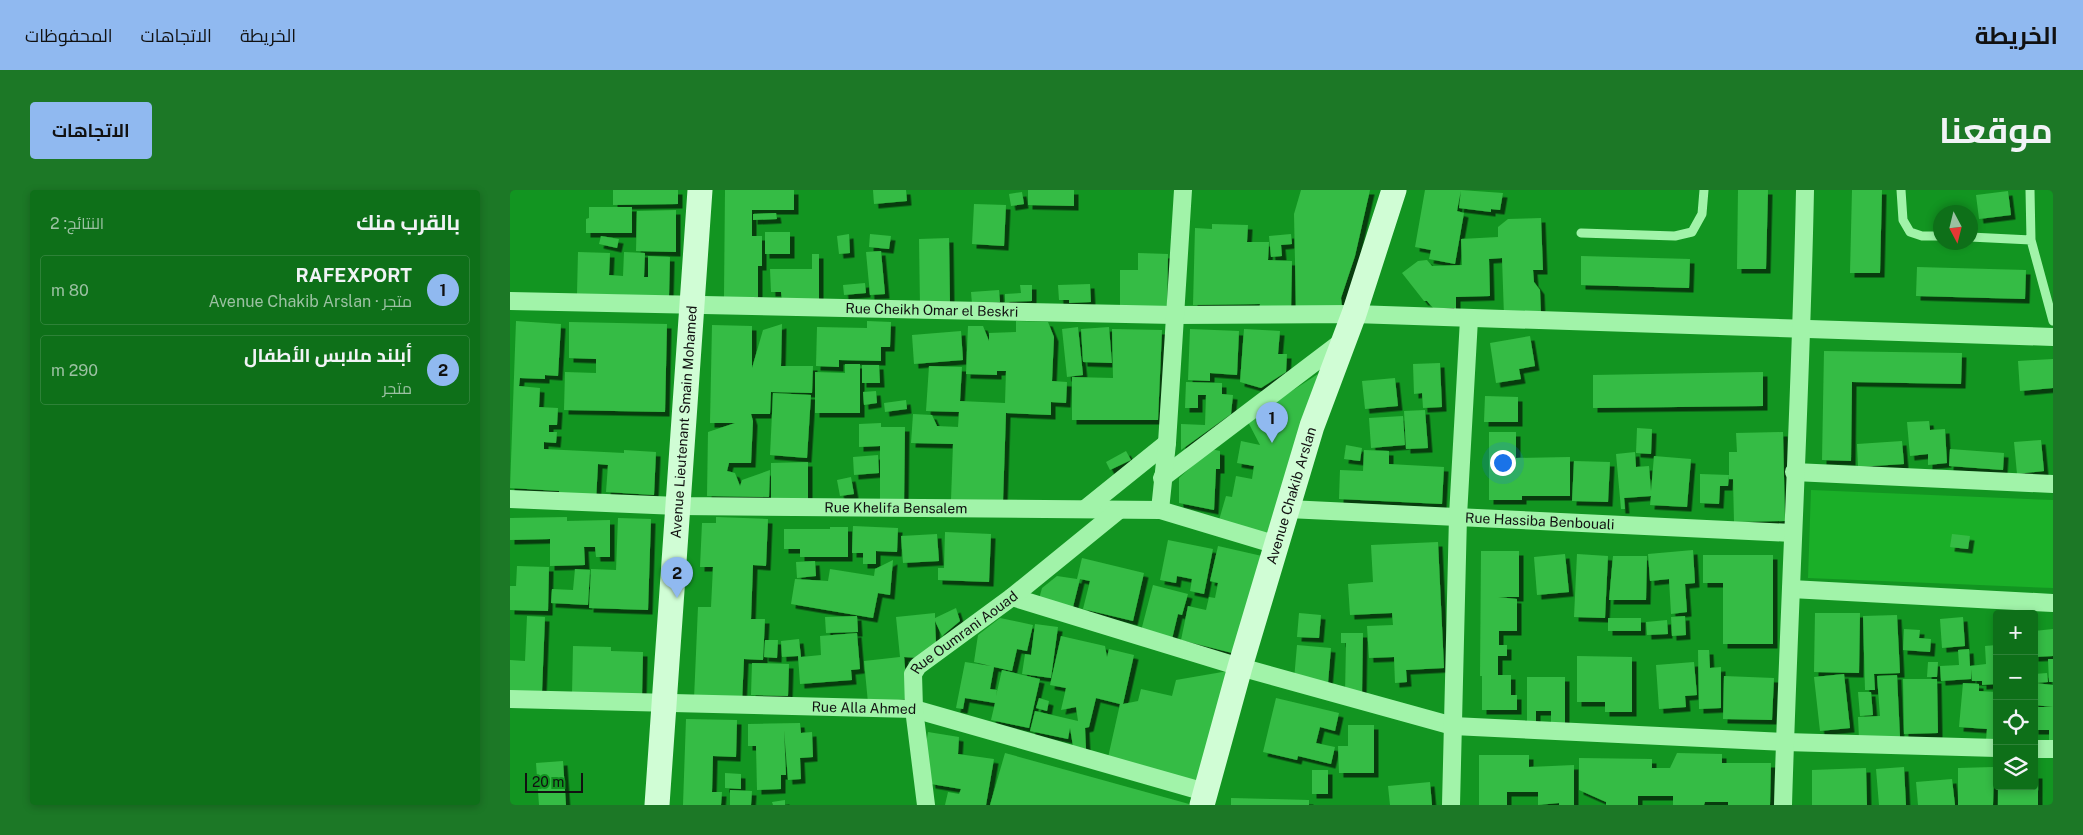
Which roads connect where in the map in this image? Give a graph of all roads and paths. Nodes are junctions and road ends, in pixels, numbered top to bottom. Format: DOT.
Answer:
graph roads {
  1 [pos="700,190"];
  2 [pos="1183,190"];
  3 [pos="1394,190"];
  4 [pos="1704,190"];
  5 [pos="1805,190"];
  6 [pos="1901,190"];
  7 [pos="2030,190"];
  8 [pos="1581,233"];
  9 [pos="1933,236"];
  10 [pos="1978,237"];
  11 [pos="2031,240"];
  12 [pos="510,301"];
  13 [pos="693,305"];
  14 [pos="1174,314"];
  15 [pos="1354,314"];
  16 [pos="1469,319"];
  17 [pos="2053,321"];
  18 [pos="1802,327"];
  19 [pos="2053,337"];
  20 [pos="1344,340"];
  21 [pos="1167,443"];
  22 [pos="1794,472"];
  23 [pos="1162,478"];
  24 [pos="2053,484"];
  25 [pos="510,499"];
  26 [pos="678,506"];
  27 [pos="1288,508"];
  28 [pos="1085,509"];
  29 [pos="1119,510"];
  30 [pos="1160,510"];
  31 [pos="1458,516"];
  32 [pos="1792,534"];
  33 [pos="1277,545"];
  34 [pos="1791,589"];
  35 [pos="1012,597"];
  36 [pos="2053,602"];
  37 [pos="1240,667"];
  38 [pos="510,699"];
  39 [pos="662,704"];
  40 [pos="914,709"];
  41 [pos="1453,726"];
  42 [pos="1785,742"];
  43 [pos="1993,748"];
  44 [pos="2038,749"];
  45 [pos="2053,749"];
  46 [pos="1204,799"];
  47 [pos="657,805"];
  48 [pos="926,805"];
  49 [pos="1451,805"];
  50 [pos="1783,805"];
  1 -- 13 [label="main road, Avenue Lieutenant Smain Mohamed"];
  2 -- 14 [label="street"];
  3 -- 15 [label="main road, Avenue Chakib Arslan"];
  4 -- 8 [label="lane"];
  5 -- 18 [label="street"];
  6 -- 9 [label="lane"];
  7 -- 11 [label="lane"];
  10 -- 11 [label="lane"];
  11 -- 17 [label="lane"];
  12 -- 13 [label="street, Rue Cheikh Omar el Beskri"];
  13 -- 14 [label="street, Rue Cheikh Omar el Beskri"];
  13 -- 26 [label="main road, Avenue Lieutenant Smain Mohamed"];
  14 -- 15 [label="street, Rue Cheikh Omar el Beskri"];
  14 -- 21 [label="street"];
  15 -- 16 [label="street, Rue Cheikh Omar el Beskri"];
  15 -- 20 [label="main road, Avenue Chakib Arslan"];
  16 -- 18 [label="street, Rue Cheikh Omar el Beskri"];
  16 -- 31 [label="street"];
  18 -- 19 [label="street, Rue Cheikh Omar el Beskri"];
  18 -- 22 [label="street"];
  20 -- 23 [label="street"];
  20 -- 27 [label="main road, Avenue Chakib Arslan"];
  21 -- 23 [label="street"];
  21 -- 28 [label="street"];
  22 -- 24 [label="street"];
  22 -- 32 [label="street"];
  23 -- 30 [label="street"];
  25 -- 26 [label="street, Rue Khelifa Bensalem"];
  26 -- 28 [label="street, Rue Khelifa Bensalem"];
  26 -- 39 [label="main road, Avenue Lieutenant Smain Mohamed"];
  27 -- 31 [label="street, Rue Hassiba Benbouali"];
  27 -- 33 [label="main road, Avenue Chakib Arslan"];
  28 -- 29 [label="street, Rue Khelifa Bensalem"];
  29 -- 30 [label="street, Rue Khelifa Bensalem"];
  29 -- 35 [label="street, Rue Oumrani Aouad"];
  30 -- 33 [label="street, Rue Khelifa Bensalem"];
  31 -- 32 [label="street, Rue Hassiba Benbouali"];
  31 -- 41 [label="street"];
  32 -- 34 [label="street"];
  33 -- 37 [label="main road, Avenue Chakib Arslan"];
  34 -- 36 [label="street"];
  34 -- 42 [label="street"];
  35 -- 37 [label="street"];
  35 -- 40 [label="street, Rue Oumrani Aouad"];
  37 -- 41 [label="street"];
  37 -- 46 [label="main road, Avenue Chakib Arslan"];
  38 -- 39 [label="street, Rue Alla Ahmed"];
  39 -- 40 [label="street, Rue Alla Ahmed"];
  39 -- 47 [label="main road, Avenue Lieutenant Smain Mohamed"];
  40 -- 46 [label="street, Rue Alla Ahmed"];
  40 -- 48 [label="street, Rue Oumrani Aouad"];
  41 -- 42 [label="street"];
  41 -- 49 [label="street"];
  42 -- 43 [label="street"];
  42 -- 50 [label="street"];
  44 -- 45 [label="street"];
}
